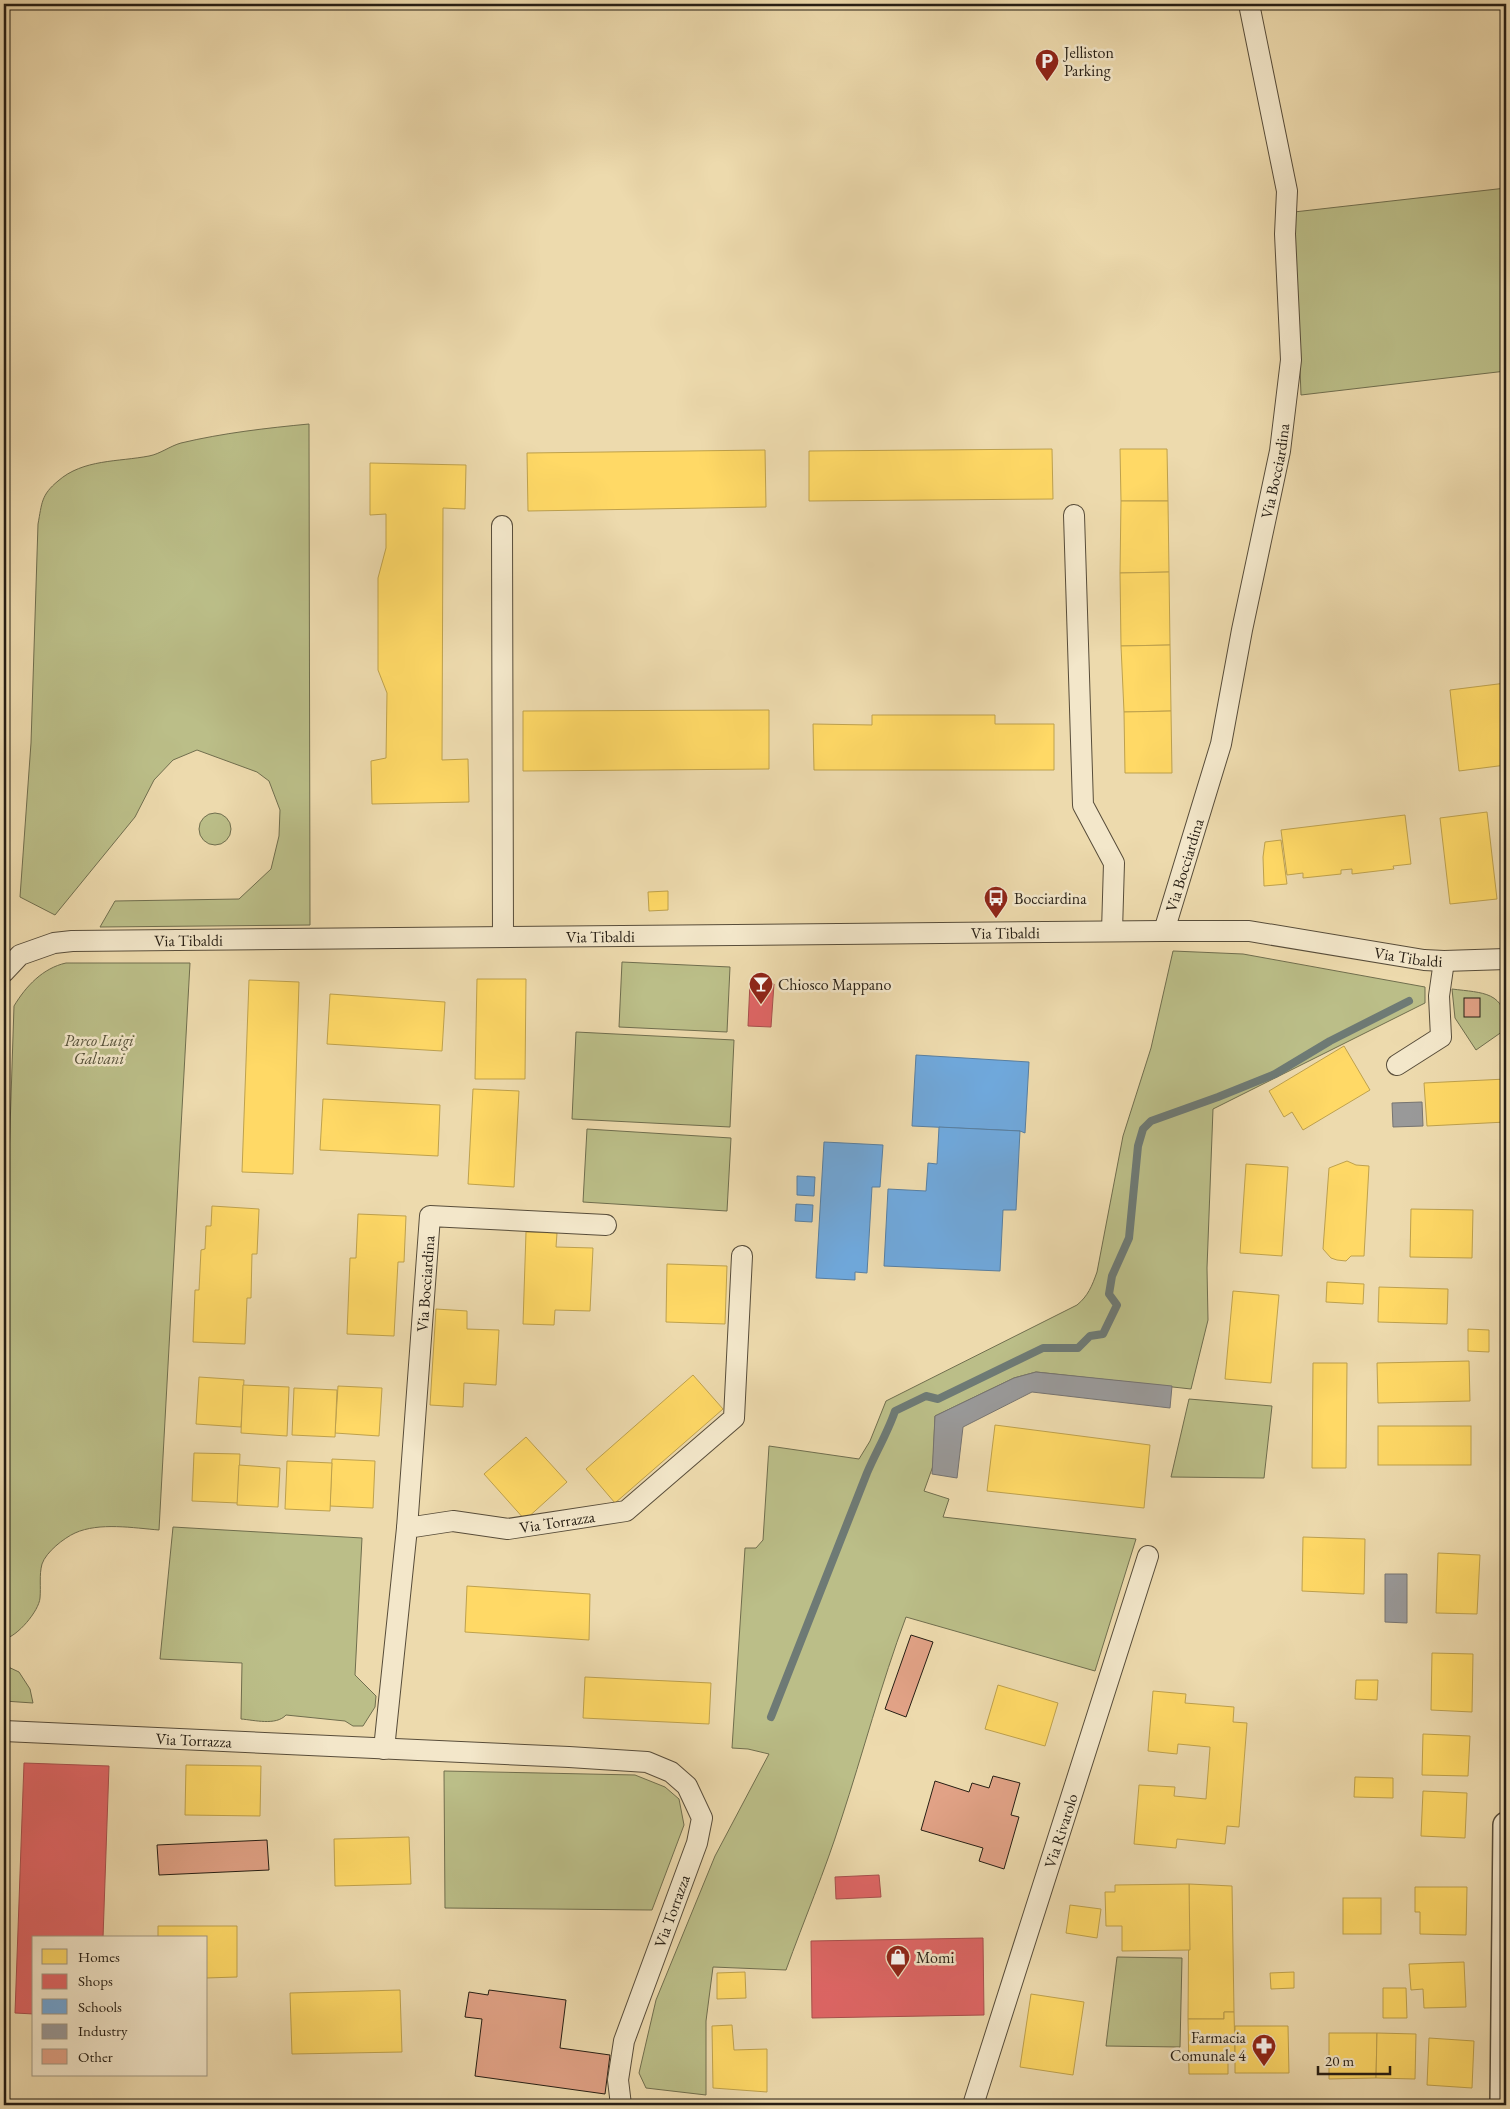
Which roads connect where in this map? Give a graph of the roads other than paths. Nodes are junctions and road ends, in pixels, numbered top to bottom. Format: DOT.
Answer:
graph roads {
  1 [pos="1248,4"];
  2 [pos="1074,515"];
  3 [pos="502,526"];
  4 [pos="1112,931"];
  5 [pos="1164,931"];
  6 [pos="503,937"];
  7 [pos="1506,959"];
  8 [pos="1444,961"];
  9 [pos="4,972"];
  10 [pos="1397,1064"];
  11 [pos="606,1225"];
  12 [pos="742,1256"];
  13 [pos="407,1528"];
  14 [pos="1148,1556"];
  15 [pos="4,1731"];
  16 [pos="384,1748"];
  17 [pos="1506,1825"];
  18 [pos="621,2105"];
  19 [pos="973,2105"];
  20 [pos="1503,2105"];
  1 -- 5 [label="street, Via Bocciardina"];
  2 -- 4 [label="street"];
  3 -- 6 [label="street"];
  4 -- 5 [label="street, Via Tibaldi"];
  4 -- 6 [label="street, Via Tibaldi"];
  5 -- 8 [label="street, Via Tibaldi"];
  6 -- 9 [label="street, Via Tibaldi"];
  7 -- 8 [label="street, Via Tibaldi"];
  8 -- 10 [label="street"];
  11 -- 13 [label="street, Via Bocciardina"];
  12 -- 13 [label="street, Via Torrazza"];
  13 -- 16 [label="street"];
  14 -- 19 [label="street, Via Rivarolo"];
  15 -- 16 [label="street, Via Torrazza"];
  16 -- 18 [label="street, Via Torrazza"];
  17 -- 20 [label="street"];
}
